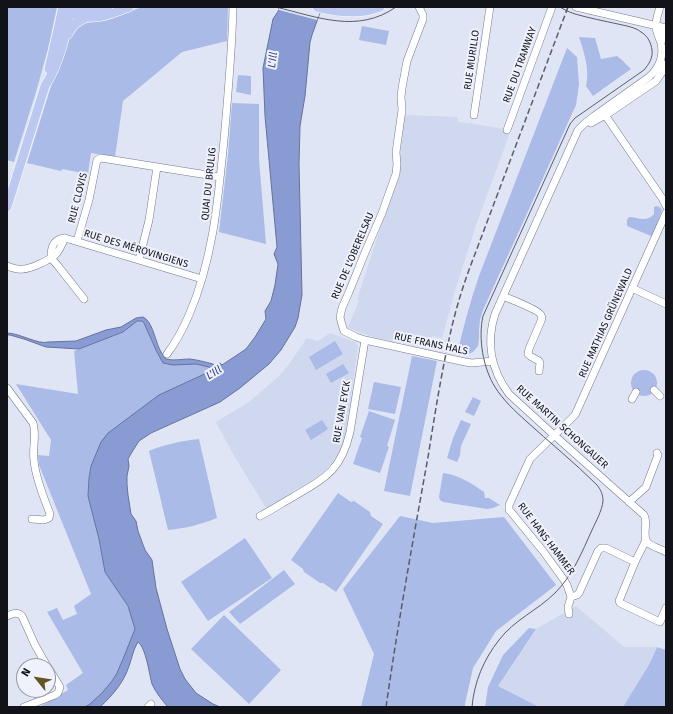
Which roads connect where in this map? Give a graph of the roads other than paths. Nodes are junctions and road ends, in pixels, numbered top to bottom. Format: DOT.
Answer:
graph roads {
  1 [pos="130,7"];
  2 [pos="233,7"];
  3 [pos="368,7"];
  4 [pos="380,7"];
  5 [pos="420,7"];
  6 [pos="490,7"];
  7 [pos="552,7"];
  8 [pos="576,7"];
  9 [pos="660,7"];
  10 [pos="100,8"];
  11 [pos="320,8"];
  12 [pos="67,9"];
  13 [pos="346,12"];
  14 [pos="87,17"];
  15 [pos="656,25"];
  16 [pos="666,28"];
  17 [pos="666,39"];
  18 [pos="61,48"];
  19 [pos="665,69"];
  20 [pos="44,90"];
  21 [pos="603,113"];
  22 [pos="474,115"];
  23 [pos="507,130"];
  24 [pos="157,167"];
  25 [pos="220,177"];
  26 [pos="666,206"];
  27 [pos="7,207"];
  28 [pos="666,212"];
  29 [pos="77,241"];
  30 [pos="51,258"];
  31 [pos="139,260"];
  32 [pos="7,266"];
  33 [pos="202,279"];
  34 [pos="632,288"];
  35 [pos="503,296"];
  36 [pos="84,300"];
  37 [pos="666,304"];
  38 [pos="365,340"];
  39 [pos="166,354"];
  40 [pos="493,361"];
  41 [pos="539,371"];
  42 [pos="7,388"];
  43 [pos="654,390"];
  44 [pos="636,392"];
  45 [pos="660,396"];
  46 [pos="632,399"];
  47 [pos="555,436"];
  48 [pos="657,453"];
  49 [pos="629,502"];
  50 [pos="260,516"];
  51 [pos="32,519"];
  52 [pos="646,540"];
  53 [pos="666,552"];
  54 [pos="635,562"];
  55 [pos="571,597"];
  56 [pos="666,608"];
  57 [pos="569,614"];
  58 [pos="7,616"];
  59 [pos="43,658"];
  60 [pos="56,680"];
  61 [pos="56,694"];
  62 [pos="49,698"];
  63 [pos="24,707"];
  1 -- 14 [label="main road"];
  2 -- 25 [label="street, QUAI DU BRULIG"];
  3 -- 13 [label="main road"];
  4 -- 13 [label="main road"];
  5 -- 38 [label="street, RUE DE L'OBERELSAU"];
  6 -- 22 [label="street, RUE MURILLO"];
  7 -- 23 [label="street, RUE DU TRAMWAY"];
  8 -- 15 [label="street"];
  9 -- 15 [label="street"];
  10 -- 12 [label="main road"];
  11 -- 13 [label="main road"];
  12 -- 14 [label="main road"];
  12 -- 18 [label="main road"];
  12 -- 20 [label="main road"];
  14 -- 18 [label="main road"];
  15 -- 16 [label="street"];
  15 -- 17 [label="street"];
  15 -- 21 [label="street, RUE MARTIN SCHONGAUER"];
  18 -- 20 [label="main road"];
  19 -- 21 [label="street, RUE MARTIN SCHONGAUER"];
  20 -- 27 [label="main road"];
  21 -- 26 [label="street"];
  21 -- 35 [label="street, RUE MARTIN SCHONGAUER"];
  24 -- 25 [label="street"];
  24 -- 29 [label="street, RUE CLOVIS"];
  24 -- 31 [label="street"];
  25 -- 33 [label="street, QUAI DU BRULIG"];
  28 -- 34 [label="street, RUE MATHIAS GRÜNEWALD"];
  29 -- 30 [label="street, RUE DES MÉROVINGIENS"];
  29 -- 31 [label="street, RUE DES MÉROVINGIENS"];
  30 -- 32 [label="street, RUE DES MÉROVINGIENS"];
  30 -- 36 [label="street"];
  31 -- 33 [label="street, RUE DES MÉROVINGIENS"];
  33 -- 39 [label="street, QUAI DU BRULIG"];
  34 -- 37 [label="street"];
  34 -- 47 [label="street, RUE MATHIAS GRÜNEWALD"];
  35 -- 40 [label="street, RUE MARTIN SCHONGAUER"];
  35 -- 41 [label="street"];
  38 -- 40 [label="street, RUE FRANS HALS"];
  38 -- 50 [label="street, RUE VAN EYCK"];
  40 -- 47 [label="street, RUE MARTIN SCHONGAUER"];
  42 -- 51 [label="street"];
  43 -- 45 [label="street"];
  44 -- 46 [label="street"];
  47 -- 49 [label="street, RUE MARTIN SCHONGAUER"];
  47 -- 55 [label="street, RUE HANS HAMMER"];
  48 -- 49 [label="street"];
  49 -- 52 [label="street, RUE MARTIN SCHONGAUER"];
  52 -- 53 [label="street"];
  52 -- 54 [label="street"];
  54 -- 55 [label="street"];
  54 -- 56 [label="street"];
  55 -- 57 [label="street"];
  58 -- 59 [label="street"];
  60 -- 61 [label="street"];
  62 -- 63 [label="street"];
}
